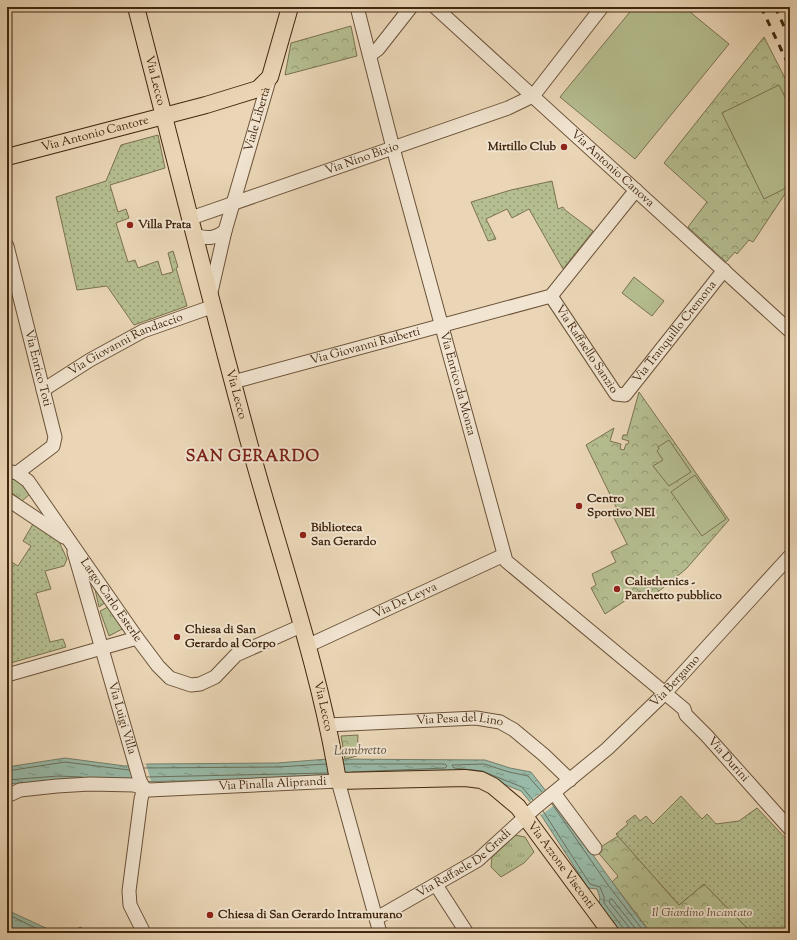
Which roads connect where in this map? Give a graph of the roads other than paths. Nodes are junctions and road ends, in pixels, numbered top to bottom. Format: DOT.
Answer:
graph roads {
  1 [pos="136,7"];
  2 [pos="290,7"];
  3 [pos="357,7"];
  4 [pos="411,7"];
  5 [pos="435,7"];
  6 [pos="602,7"];
  7 [pos="370,55"];
  8 [pos="270,77"];
  9 [pos="533,96"];
  10 [pos="164,116"];
  11 [pos="393,148"];
  12 [pos="7,157"];
  13 [pos="636,190"];
  14 [pos="233,204"];
  15 [pos="191,218"];
  16 [pos="225,231"];
  17 [pos="195,235"];
  18 [pos="7,246"];
  19 [pos="724,270"];
  20 [pos="551,296"];
  21 [pos="212,300"];
  22 [pos="443,327"];
  23 [pos="790,331"];
  24 [pos="234,382"];
  25 [pos="43,390"];
  26 [pos="625,395"];
  27 [pos="12,472"];
  28 [pos="36,492"];
  29 [pos="7,499"];
  30 [pos="19,507"];
  31 [pos="71,541"];
  32 [pos="504,555"];
  33 [pos="790,556"];
  34 [pos="301,626"];
  35 [pos="137,638"];
  36 [pos="307,646"];
  37 [pos="102,648"];
  38 [pos="7,675"];
  39 [pos="665,693"];
  40 [pos="328,725"];
  41 [pos="338,779"];
  42 [pos="570,780"];
  43 [pos="142,785"];
  44 [pos="552,794"];
  45 [pos="7,796"];
  46 [pos="531,813"];
  47 [pos="788,823"];
  48 [pos="595,848"];
  49 [pos="436,885"];
  50 [pos="377,918"];
  51 [pos="144,933"];
  52 [pos="380,933"];
  53 [pos="467,933"];
  54 [pos="611,933"];
  1 -- 10 [label="main road, Via Lecco"];
  2 -- 8 [label="main road, Viale Libertà"];
  3 -- 7 [label="street, Via Enrico da Monza"];
  4 -- 7 [label="street"];
  5 -- 9 [label="street, Via Antonio Canova"];
  6 -- 9 [label="street"];
  7 -- 11 [label="street, Via Enrico da Monza"];
  8 -- 10 [label="main road, Via Antonio Cantore"];
  8 -- 14 [label="street, Viale Libertà"];
  9 -- 11 [label="street, Via Nino Bixio"];
  9 -- 13 [label="street, Via Antonio Canova"];
  10 -- 12 [label="main road, Via Antonio Cantore"];
  10 -- 15 [label="main road, Via Lecco"];
  11 -- 14 [label="street, Via Nino Bixio"];
  11 -- 22 [label="street, Via Enrico da Monza"];
  13 -- 19 [label="street, Via Antonio Canova"];
  13 -- 20 [label="street"];
  14 -- 15 [label="street, Via Nino Bixio"];
  14 -- 16 [label="street, Viale Libertà"];
  15 -- 17 [label="main road, Via Lecco"];
  16 -- 17 [label="street"];
  16 -- 21 [label="street, Viale Libertà"];
  17 -- 21 [label="main road, Via Lecco"];
  18 -- 25 [label="street, Via Enrico Toti"];
  19 -- 23 [label="street, Via Antonio Canova"];
  19 -- 26 [label="street, Via Tranquillo Cremona"];
  20 -- 22 [label="street, Via Giovanni Raiberti"];
  20 -- 26 [label="street, Via Raffaello Sanzio"];
  21 -- 24 [label="main road, Via Lecco"];
  21 -- 25 [label="street, Via Giovanni Randaccio"];
  22 -- 24 [label="street, Via Giovanni Raiberti"];
  22 -- 32 [label="street, Via Enrico da Monza"];
  24 -- 34 [label="main road, Via Lecco"];
  25 -- 27 [label="street, Via Enrico Toti"];
  27 -- 28 [label="street, Largo Carlo Esterle"];
  28 -- 30 [label="street"];
  28 -- 31 [label="street, Largo Carlo Esterle"];
  29 -- 30 [label="street, Largo Carlo Esterle"];
  30 -- 31 [label="street, Largo Carlo Esterle"];
  31 -- 35 [label="street, Largo Carlo Esterle"];
  31 -- 37 [label="street, Largo Carlo Esterle"];
  32 -- 36 [label="street, Via De Leyva"];
  32 -- 39 [label="street, Via Enrico da Monza"];
  33 -- 39 [label="street, Via Bergamo"];
  34 -- 35 [label="street"];
  34 -- 36 [label="main road, Via Lecco"];
  35 -- 37 [label="street, Largo Carlo Esterle"];
  36 -- 40 [label="main road, Via Lecco"];
  37 -- 38 [label="street"];
  37 -- 43 [label="street, Via Luigi Villa"];
  39 -- 42 [label="street, Via Bergamo"];
  39 -- 47 [label="street, Via Durini"];
  40 -- 41 [label="main road, Via Lecco"];
  40 -- 42 [label="street, Via Pesa del Lino"];
  41 -- 43 [label="street, Via Pinalla Aliprandi"];
  41 -- 46 [label="main road, Via Pinalla Aliprandi"];
  41 -- 50 [label="street"];
  42 -- 44 [label="street, Via Bergamo"];
  43 -- 45 [label="street, Via Pinalla Aliprandi"];
  43 -- 51 [label="street"];
  44 -- 46 [label="street, Via Raffaele De Gradi"];
  44 -- 48 [label="street"];
  46 -- 49 [label="street, Via Raffaele De Gradi"];
  46 -- 54 [label="main road, Via Azzone Visconti"];
  49 -- 50 [label="street, Via Raffaele De Gradi"];
  49 -- 53 [label="street"];
  50 -- 52 [label="street"];
}
